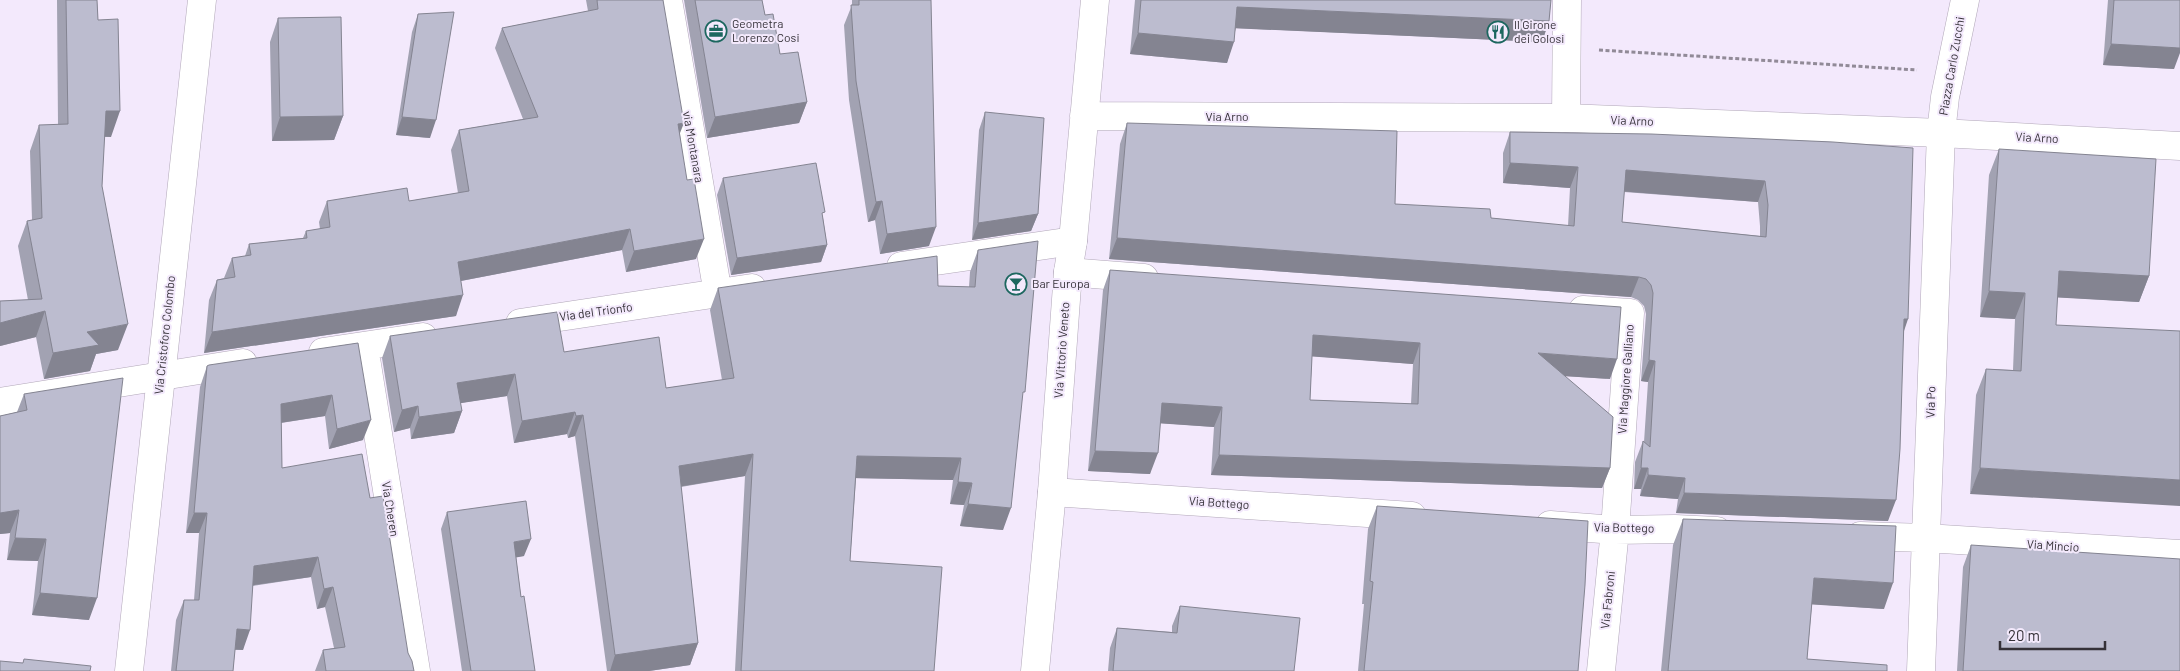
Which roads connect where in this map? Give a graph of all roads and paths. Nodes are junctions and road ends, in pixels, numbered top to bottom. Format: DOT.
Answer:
graph roads {
  1 [pos="202,0"];
  2 [pos="668,0"];
  3 [pos="1095,0"];
  4 [pos="1567,0"];
  5 [pos="1965,0"];
  6 [pos="1566,48"];
  7 [pos="1950,72"];
  8 [pos="1084,116"];
  9 [pos="1566,118"];
  10 [pos="1941,133"];
  11 [pos="2180,146"];
  12 [pos="1073,241"];
  13 [pos="878,270"];
  14 [pos="1068,272"];
  15 [pos="1166,279"];
  16 [pos="781,284"];
  17 [pos="718,294"];
  18 [pos="1561,308"];
  19 [pos="492,327"];
  20 [pos="452,333"];
  21 [pos="364,346"];
  22 [pos="296,356"];
  23 [pos="267,360"];
  24 [pos="160,375"];
  25 [pos="0,402"];
  26 [pos="1052,492"];
  27 [pos="1438,518"];
  28 [pos="1526,524"];
  29 [pos="1616,530"];
  30 [pos="1742,532"];
  31 [pos="1839,535"];
  32 [pos="1926,538"];
  33 [pos="2180,554"];
  34 [pos="129,671"];
  35 [pos="416,671"];
  36 [pos="1035,671"];
  37 [pos="1602,671"];
  38 [pos="1921,671"];
  1 -- 24 [label="street, Via Cristoforo Colombo"];
  2 -- 17 [label="street, via Montanara"];
  3 -- 8 [label="street, Via Vittorio Veneto"];
  4 -- 6 [label="street"];
  5 -- 7 [label="street, Piazza Carlo Zucchi"];
  6 -- 7 [label="path"];
  6 -- 9 [label="street"];
  7 -- 10 [label="street, Piazza Carlo Zucchi"];
  8 -- 9 [label="street, Via Arno"];
  8 -- 12 [label="street, Via Vittorio Veneto"];
  9 -- 10 [label="street, Via Arno"];
  10 -- 11 [label="street, Via Arno"];
  10 -- 32 [label="street, Via Po"];
  12 -- 13 [label="street"];
  12 -- 14 [label="street, Via Vittorio Veneto"];
  14 -- 15 [label="street"];
  14 -- 26 [label="street, Via Vittorio Veneto"];
  16 -- 17 [label="street, Via del Trionfo"];
  17 -- 19 [label="street, Via del Trionfo"];
  18 -- 29 [label="street, Via Maggiore Galliano"];
  20 -- 21 [label="street"];
  21 -- 22 [label="street"];
  21 -- 35 [label="street, Via Cheren"];
  23 -- 24 [label="street"];
  24 -- 25 [label="street"];
  24 -- 34 [label="street, Via Cristoforo Colombo"];
  26 -- 27 [label="street, Via Bottego"];
  26 -- 36 [label="street, Via Vittorio Veneto"];
  28 -- 29 [label="street, Via Bottego"];
  29 -- 30 [label="street, Via Bottego"];
  29 -- 37 [label="street, Via Fabroni"];
  31 -- 32 [label="street"];
  32 -- 33 [label="street, Via Mincio"];
  32 -- 38 [label="street, Via Po"];
}
